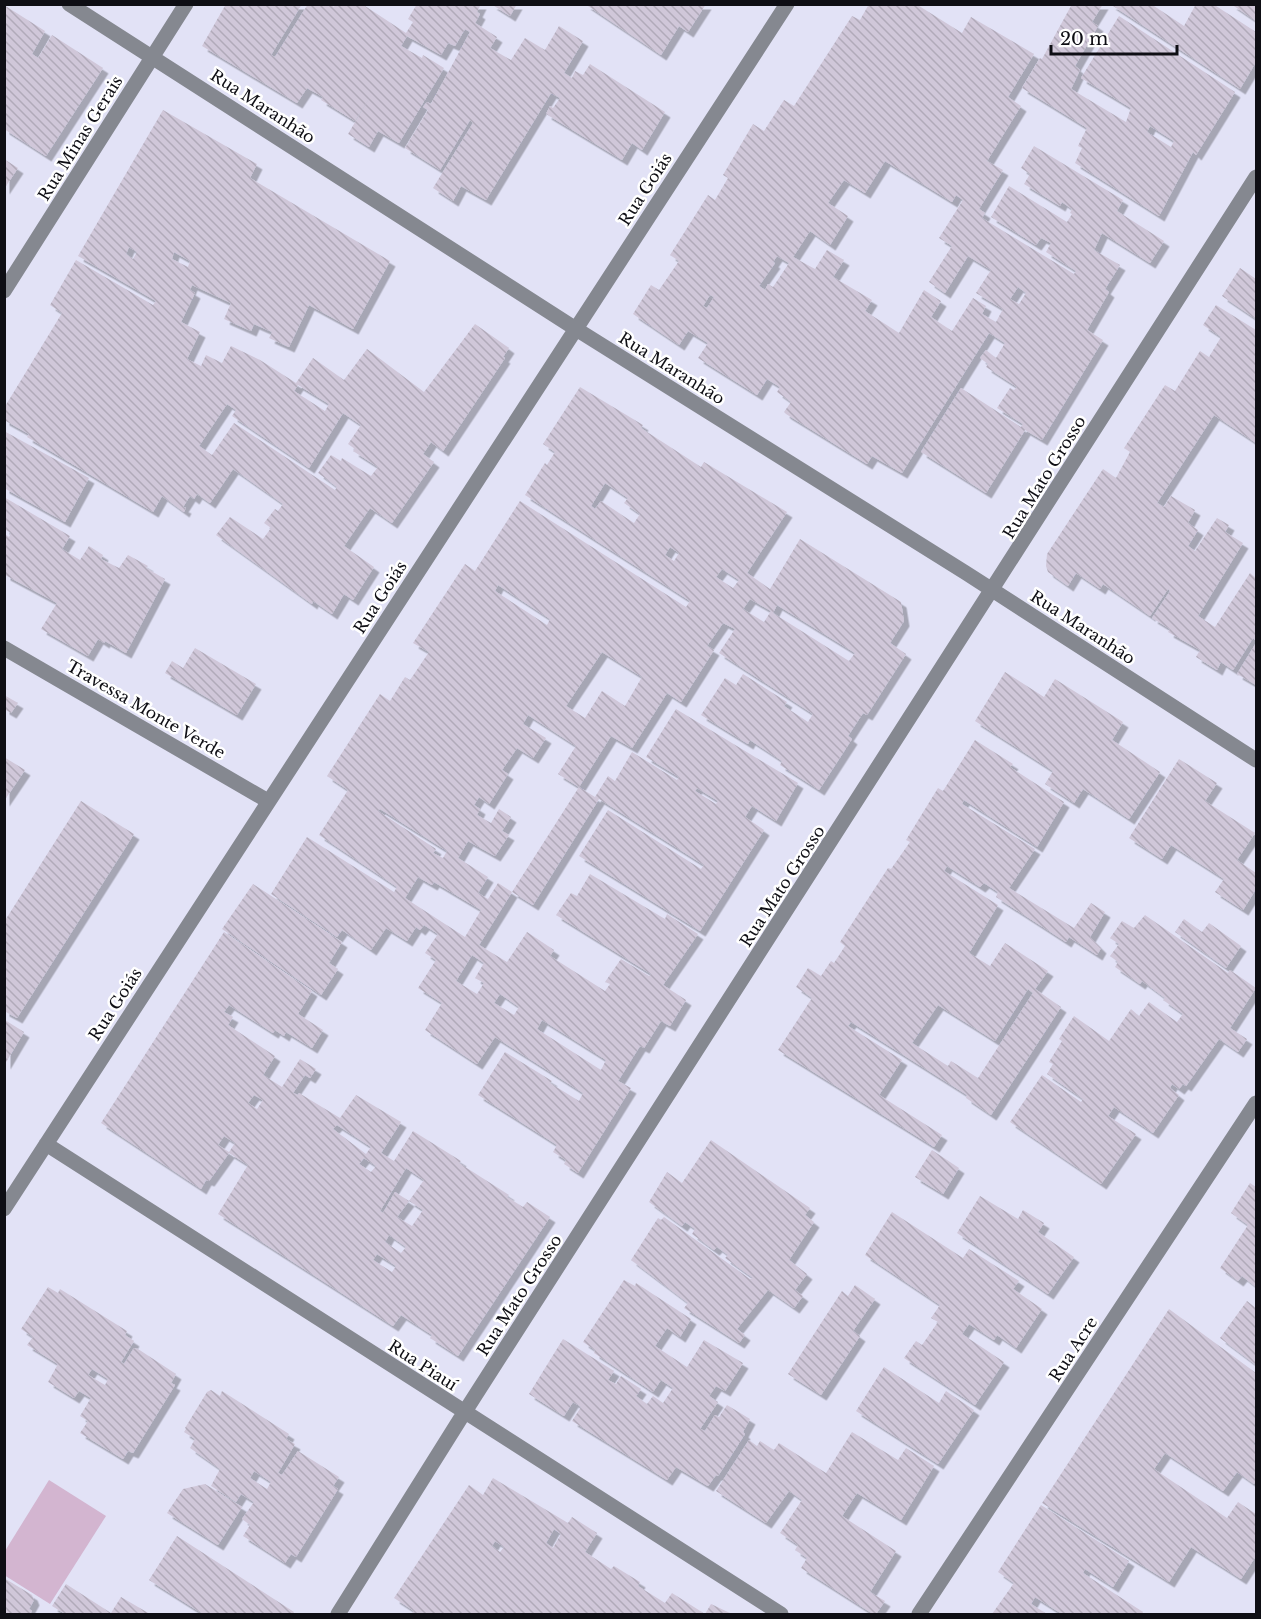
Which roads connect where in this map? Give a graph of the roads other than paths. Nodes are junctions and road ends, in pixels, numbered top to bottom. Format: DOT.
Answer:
graph roads {
  1 [pos="69,4"];
  2 [pos="186,4"];
  3 [pos="787,4"];
  4 [pos="153,56"];
  5 [pos="1257,177"];
  6 [pos="4,291"];
  7 [pos="576,328"];
  8 [pos="993,590"];
  9 [pos="4,648"];
  10 [pos="1257,760"];
  11 [pos="268,801"];
  12 [pos="1257,1103"];
  13 [pos="46,1144"];
  14 [pos="4,1209"];
  15 [pos="464,1413"];
  16 [pos="338,1614"];
  17 [pos="781,1614"];
  18 [pos="919,1614"];
  1 -- 4 [label="street, Rua Maranhão"];
  2 -- 4 [label="street, Rua Minas Gerais"];
  3 -- 7 [label="street, Rua Goiás"];
  4 -- 6 [label="street, Rua Minas Gerais"];
  4 -- 7 [label="street, Rua Maranhão"];
  5 -- 8 [label="street, Rua Mato Grosso"];
  7 -- 8 [label="street, Rua Maranhão"];
  7 -- 11 [label="street, Rua Goiás"];
  8 -- 10 [label="street, Rua Maranhão"];
  8 -- 15 [label="street, Rua Mato Grosso"];
  9 -- 11 [label="street, Travessa Monte Verde"];
  11 -- 13 [label="street, Rua Goiás"];
  12 -- 18 [label="street, Rua Acre"];
  13 -- 14 [label="street, Rua Goiás"];
  13 -- 15 [label="street, Rua Piauí"];
  15 -- 16 [label="street, Rua Mato Grosso"];
  15 -- 17 [label="street, Rua Piauí"];
}
